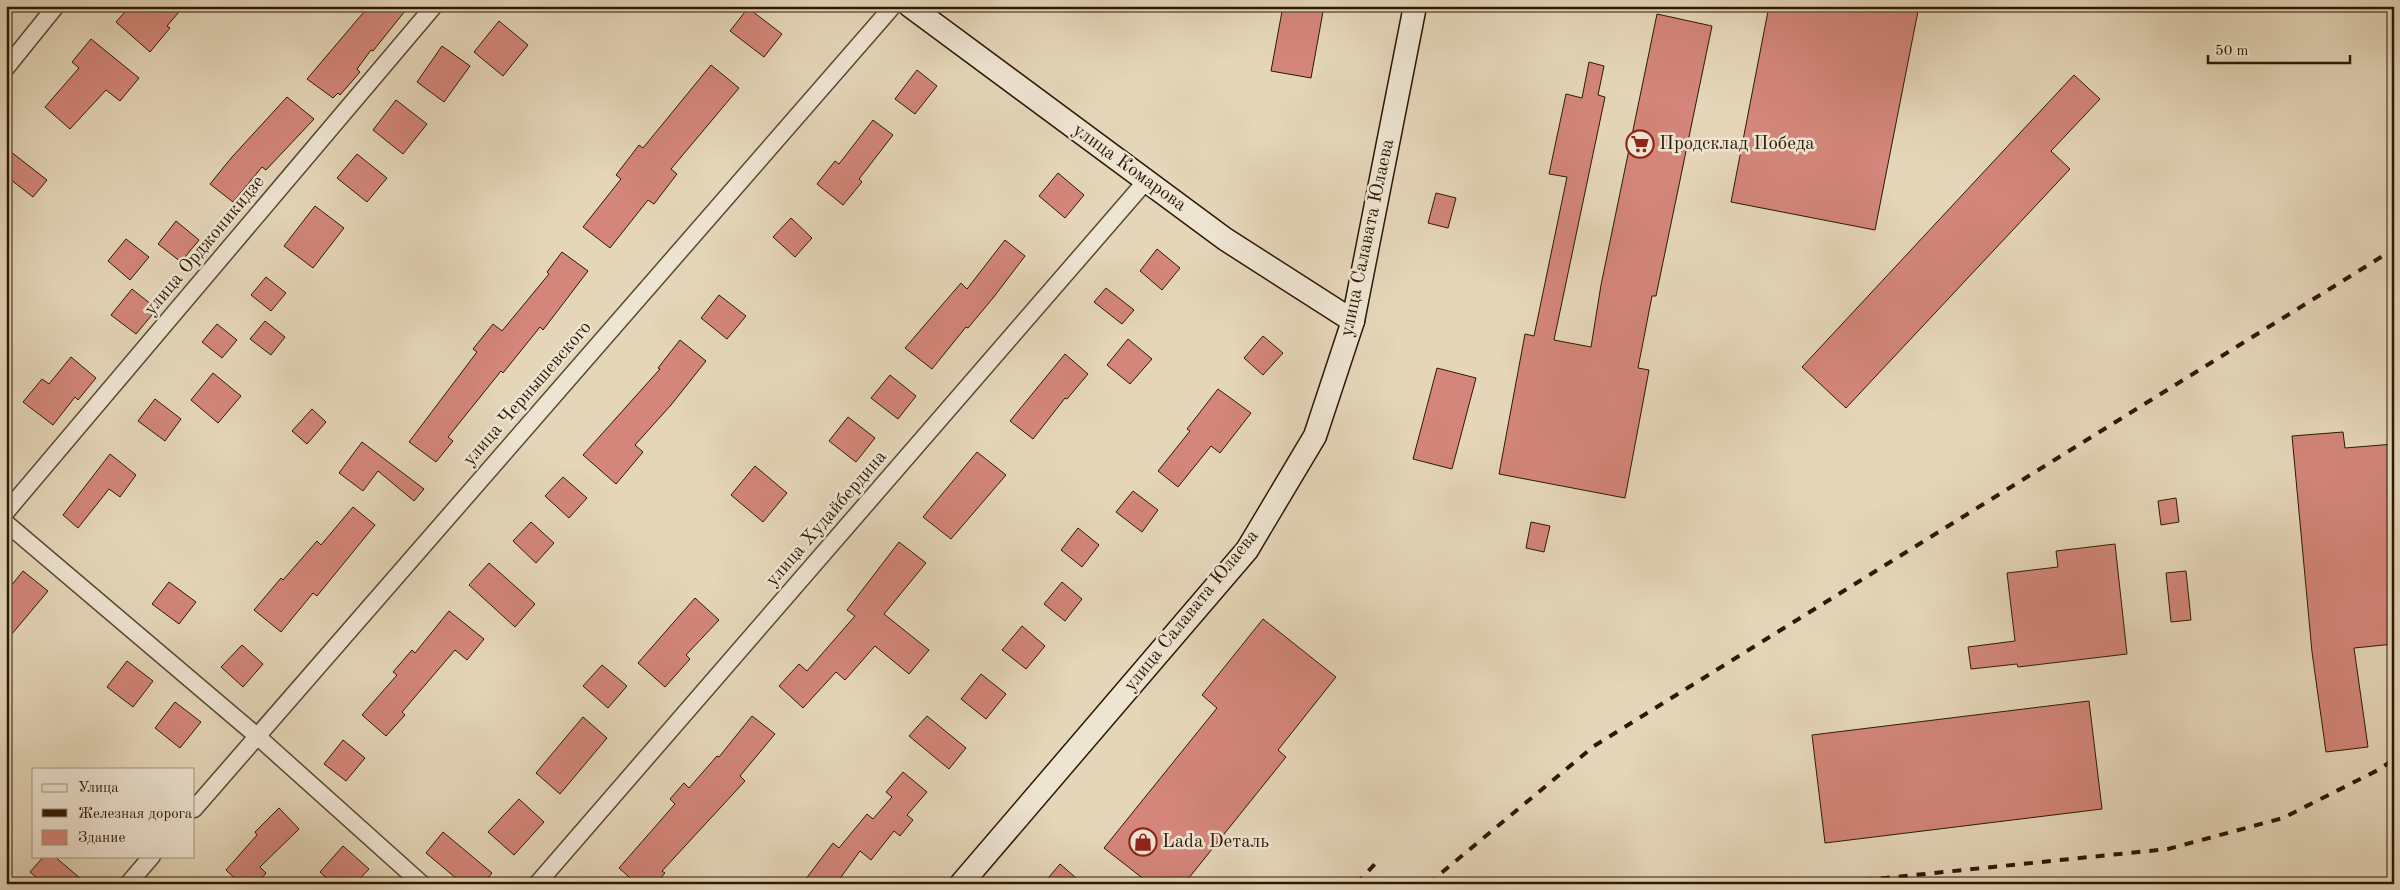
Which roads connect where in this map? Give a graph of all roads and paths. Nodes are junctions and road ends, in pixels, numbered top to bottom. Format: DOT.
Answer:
graph roads {
  1 [pos="56,6"];
  2 [pos="434,6"];
  3 [pos="893,6"];
  4 [pos="910,6"];
  5 [pos="1415,6"];
  6 [pos="6,68"];
  7 [pos="1146,181"];
  8 [pos="1353,321"];
  9 [pos="6,512"];
  10 [pos="6,523"];
  11 [pos="257,736"];
  12 [pos="195,808"];
  13 [pos="150,858"];
  14 [pos="128,884"];
  15 [pos="422,884"];
  16 [pos="537,884"];
  17 [pos="962,884"];
  1 -- 6 [label="street"];
  2 -- 9 [label="street, улица Орджоникидзе"];
  3 -- 11 [label="street, улица Чернышевского"];
  4 -- 7 [label="street, улица Комарова"];
  5 -- 8 [label="street, улица Салавата Юлаева"];
  7 -- 8 [label="street, улица Комарова"];
  7 -- 16 [label="street, улица Худайбердина"];
  8 -- 17 [label="street, улица Салавата Юлаева"];
  10 -- 11 [label="street"];
  11 -- 12 [label="street, улица Чернышевского"];
  11 -- 15 [label="street"];
  13 -- 14 [label="street"];
}
